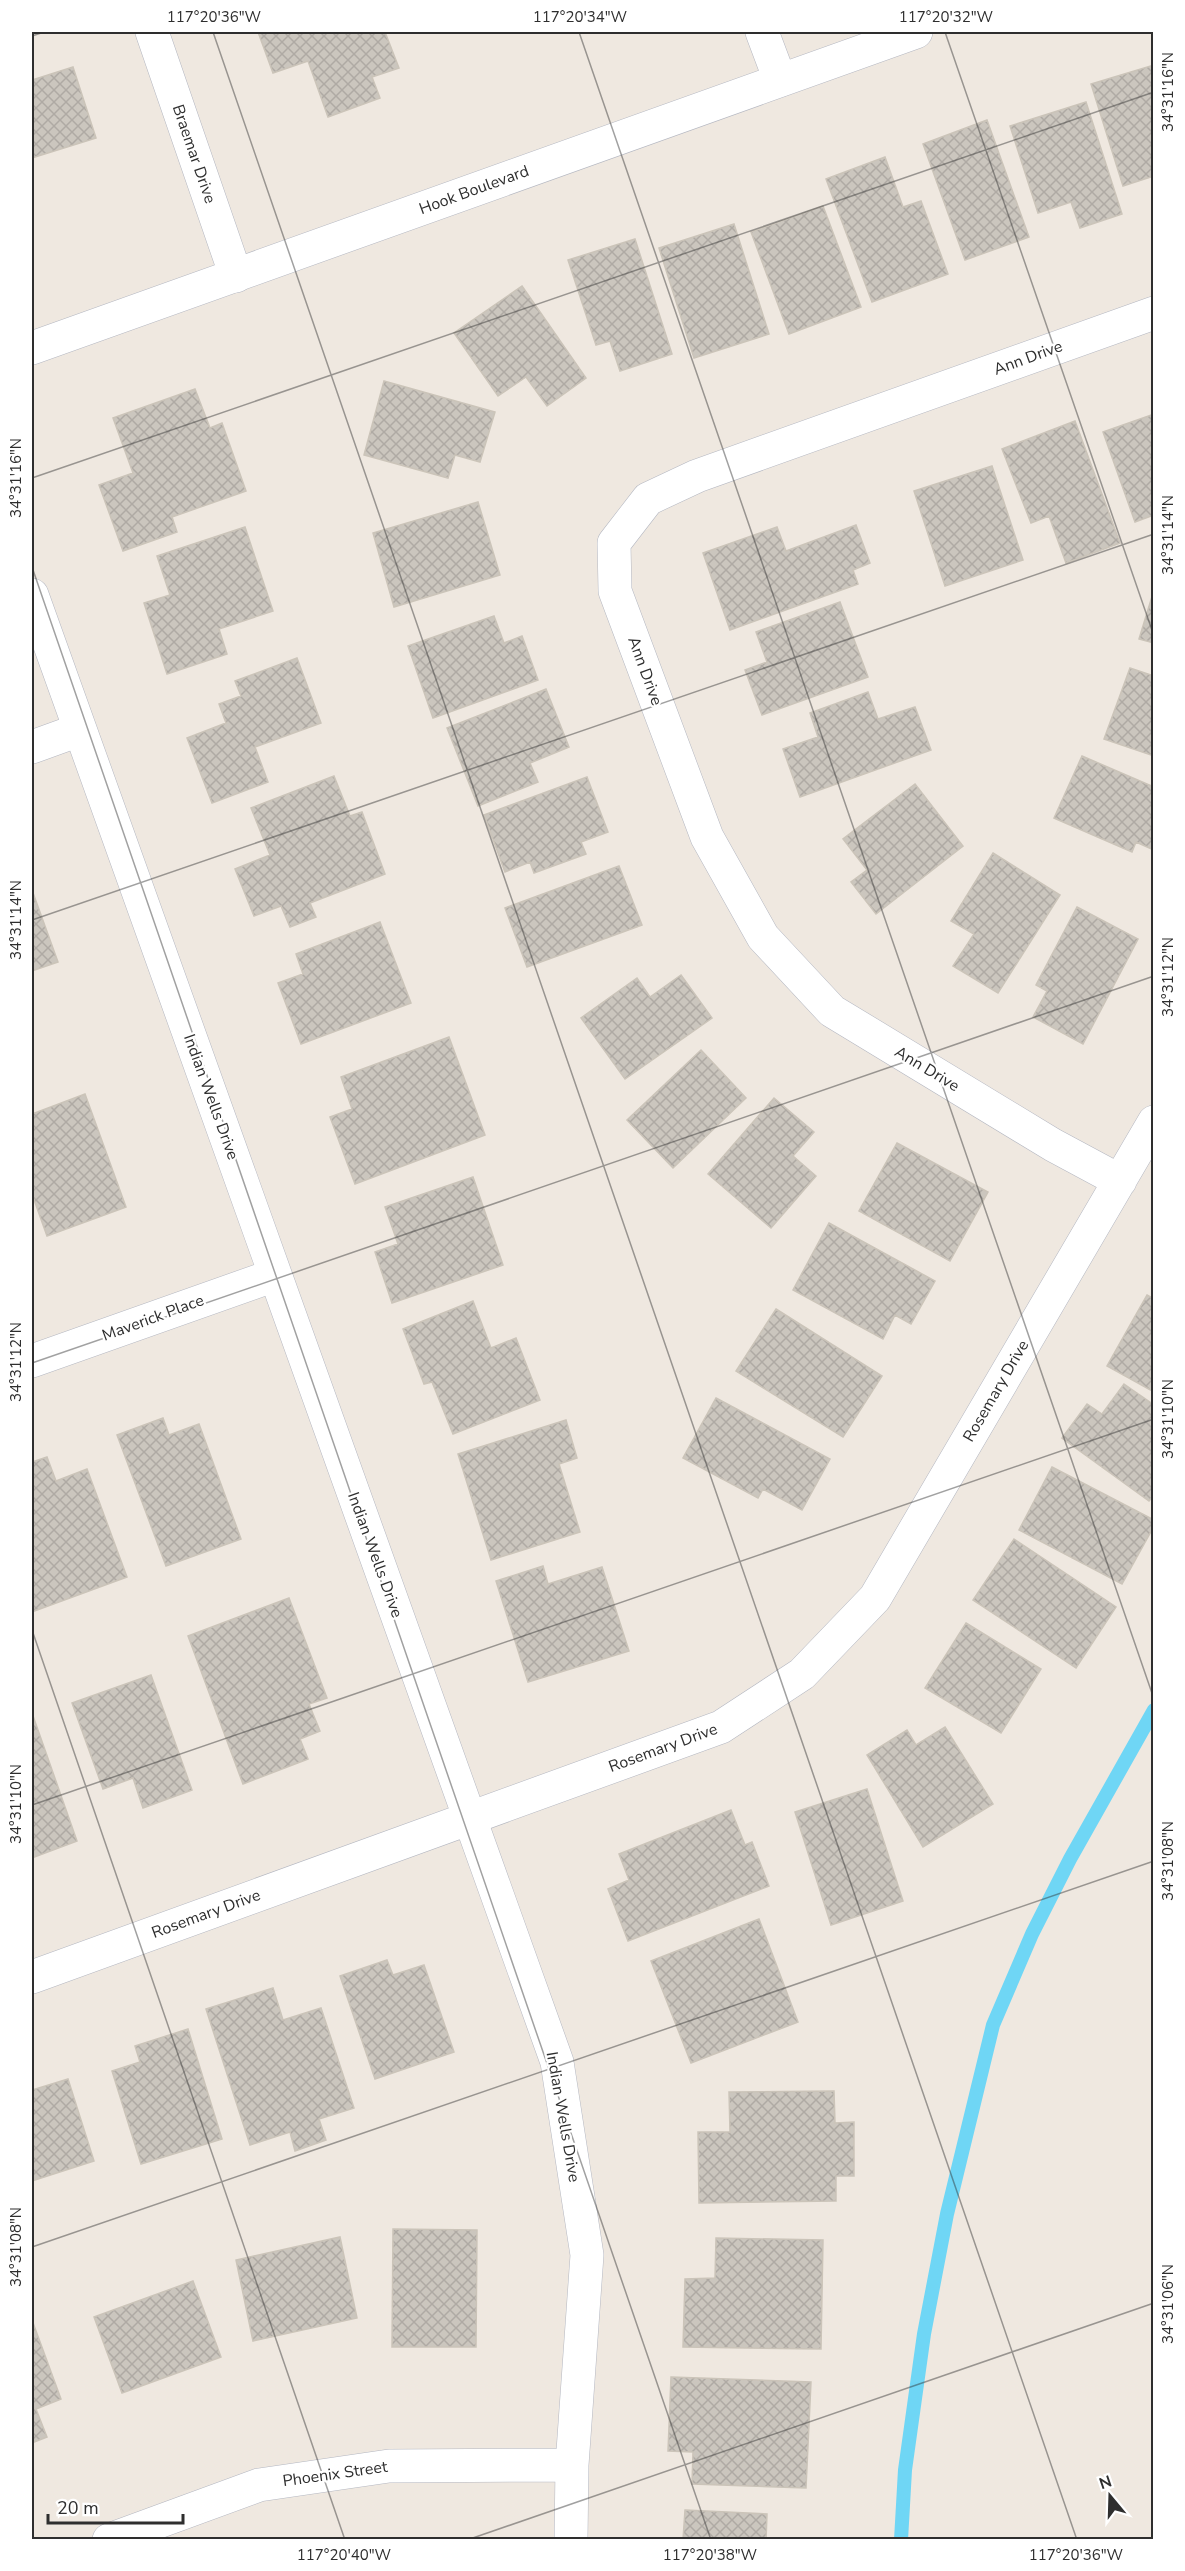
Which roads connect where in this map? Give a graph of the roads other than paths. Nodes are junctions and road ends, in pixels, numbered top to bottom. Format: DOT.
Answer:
graph roads {
  1 [pos="153,32"];
  2 [pos="762,32"];
  3 [pos="916,32"];
  4 [pos="780,80"];
  5 [pos="236,276"];
  6 [pos="1154,313"];
  7 [pos="32,348"];
  8 [pos="32,595"];
  9 [pos="79,730"];
  10 [pos="32,747"];
  11 [pos="1154,1122"];
  12 [pos="1120,1180"];
  13 [pos="275,1275"];
  14 [pos="32,1361"];
  15 [pos="469,1820"];
  16 [pos="32,1977"];
  17 [pos="572,2465"];
  18 [pos="109,2540"];
  19 [pos="571,2540"];
  1 -- 5 [label="street, Braemar Drive"];
  2 -- 4 [label="street"];
  3 -- 4 [label="street, Hook Boulevard"];
  4 -- 5 [label="street, Hook Boulevard"];
  5 -- 7 [label="street, Hook Boulevard"];
  6 -- 12 [label="street, Ann Drive"];
  8 -- 9 [label="street, Indian Wells Drive"];
  9 -- 10 [label="street"];
  9 -- 13 [label="street, Indian Wells Drive"];
  11 -- 12 [label="street, Rosemary Drive"];
  12 -- 15 [label="street, Rosemary Drive"];
  13 -- 14 [label="street, Maverick Place"];
  13 -- 15 [label="street, Indian Wells Drive"];
  15 -- 16 [label="street, Rosemary Drive"];
  15 -- 17 [label="street, Indian Wells Drive"];
  17 -- 18 [label="street, Phoenix Street"];
  17 -- 19 [label="street, Indian Wells Drive"];
}
